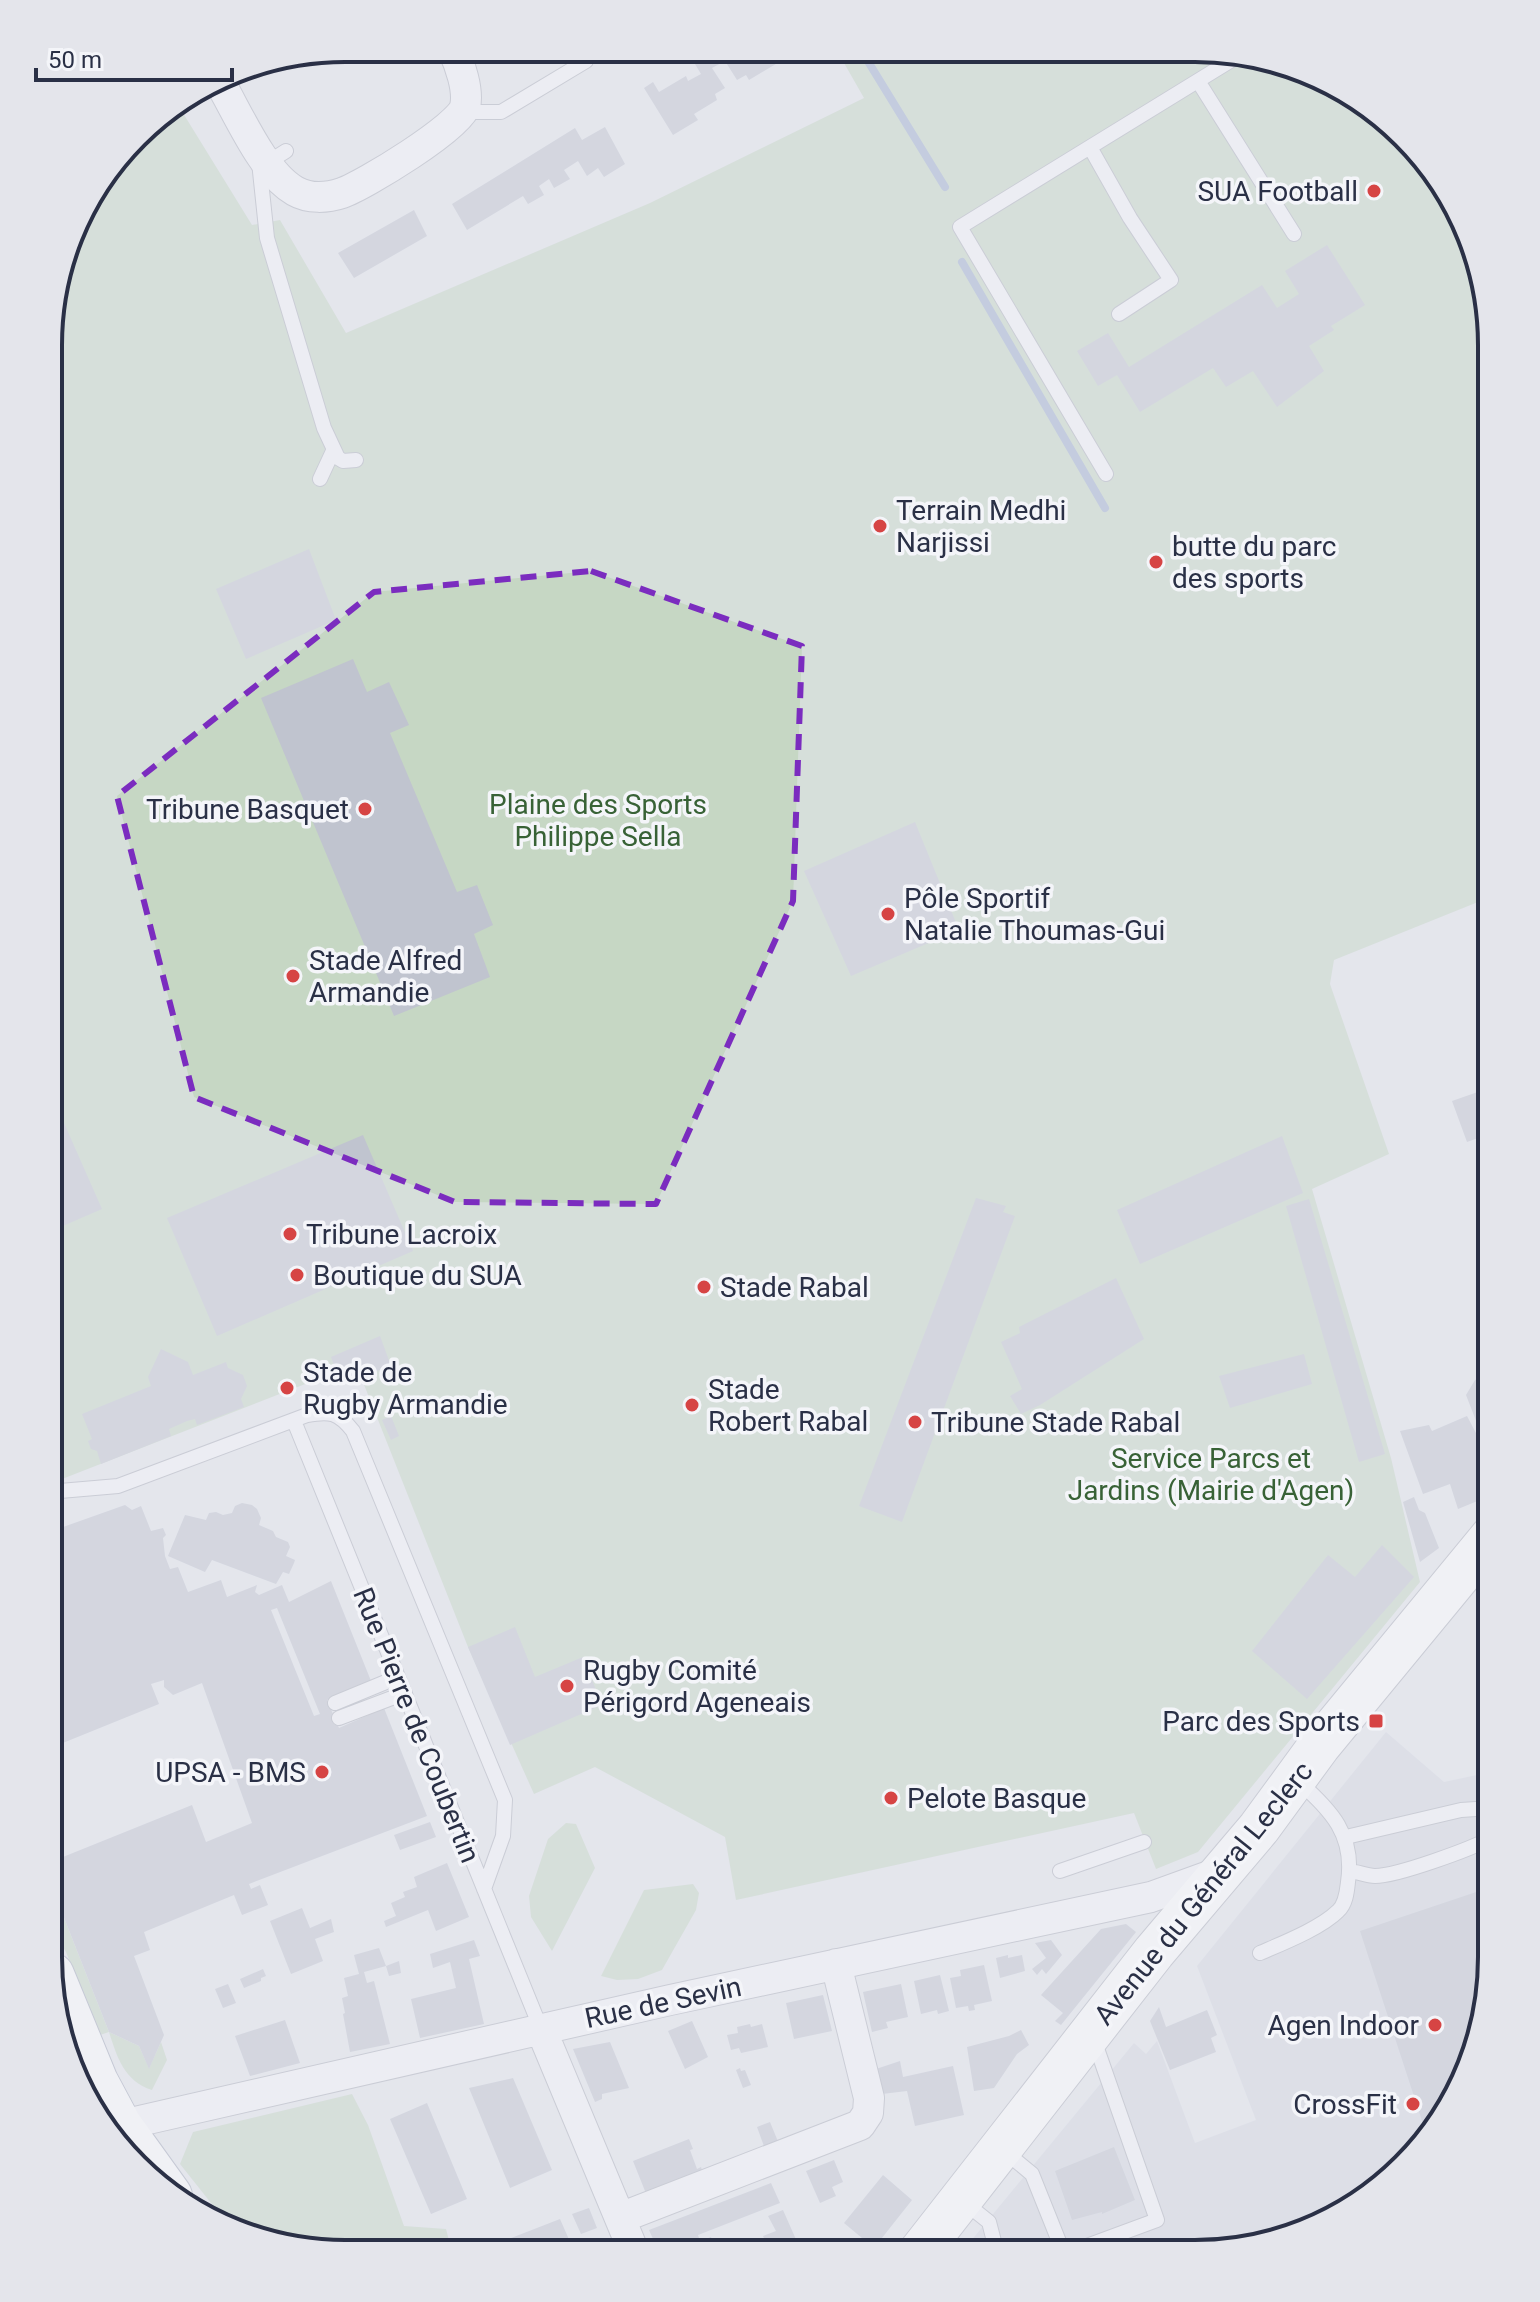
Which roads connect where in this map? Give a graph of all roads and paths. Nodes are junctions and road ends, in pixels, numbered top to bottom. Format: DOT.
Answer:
graph roads {
  1 [pos="457,63"];
  2 [pos="583,63"];
  3 [pos="1226,64"];
  4 [pos="1198,81"];
  5 [pos="225,89"];
  6 [pos="465,109"];
  7 [pos="1091,149"];
  8 [pos="270,153"];
  9 [pos="1294,234"];
  10 [pos="1119,314"];
  11 [pos="333,451"];
  12 [pos="356,460"];
  13 [pos="1106,474"];
  14 [pos="320,479"];
  15 [pos="294,1421"];
  16 [pos="62,1491"];
  17 [pos="1477,1554"];
  18 [pos="398,1677"];
  19 [pos="405,1693"];
  20 [pos="335,1703"];
  21 [pos="339,1718"];
  22 [pos="1296,1779"];
  23 [pos="1477,1809"];
  24 [pos="1346,1837"];
  25 [pos="1144,1842"];
  26 [pos="1477,1844"];
  27 [pos="1060,1871"];
  28 [pos="1350,1871"];
  29 [pos="1221,1872"];
  30 [pos="484,1889"];
  31 [pos="1260,1953"];
  32 [pos="836,1964"];
  33 [pos="67,2011"];
  34 [pos="541,2029"];
  35 [pos="1091,2032"];
  36 [pos="104,2104"];
  37 [pos="118,2126"];
  38 [pos="1000,2149"];
  39 [pos="961,2199"];
  40 [pos="620,2218"];
  41 [pos="629,2240"];
  42 [pos="929,2240"];
  43 [pos="994,2240"];
  44 [pos="1058,2240"];
  45 [pos="1102,2240"];
  1 -- 6 [label="street"];
  2 -- 6 [label="lane"];
  3 -- 4 [label="lane"];
  4 -- 7 [label="lane"];
  4 -- 9 [label="lane"];
  5 -- 8 [label="street"];
  6 -- 8 [label="street"];
  7 -- 10 [label="lane"];
  7 -- 13 [label="lane"];
  8 -- 11 [label="lane"];
  11 -- 12 [label="lane"];
  11 -- 14 [label="lane"];
  15 -- 16 [label="lane"];
  15 -- 18 [label="lane, Rue Pierre de Coubertin"];
  15 -- 30 [label="lane"];
  17 -- 22 [label="street, Avenue du Général Leclerc"];
  18 -- 19 [label="lane, Rue Pierre de Coubertin"];
  18 -- 20 [label="lane"];
  19 -- 21 [label="lane"];
  19 -- 30 [label="lane, Rue Pierre de Coubertin"];
  22 -- 24 [label="lane"];
  22 -- 29 [label="street, Avenue du Général Leclerc"];
  23 -- 24 [label="lane"];
  24 -- 28 [label="lane"];
  25 -- 27 [label="lane"];
  26 -- 28 [label="lane"];
  28 -- 31 [label="lane"];
  29 -- 32 [label="street, Rue de Sevin"];
  29 -- 35 [label="street, Avenue du Général Leclerc"];
  30 -- 34 [label="lane, Rue Pierre de Coubertin"];
  32 -- 34 [label="street, Rue de Sevin"];
  32 -- 40 [label="street"];
  33 -- 36 [label="main road"];
  34 -- 37 [label="street, Rue de Sevin"];
  34 -- 40 [label="street"];
  35 -- 38 [label="street, Avenue du Général Leclerc"];
  35 -- 45 [label="lane"];
  38 -- 39 [label="street, Avenue du Général Leclerc"];
  38 -- 44 [label="lane"];
  39 -- 42 [label="street, Avenue du Général Leclerc"];
  39 -- 43 [label="lane"];
  40 -- 41 [label="street"];
}
